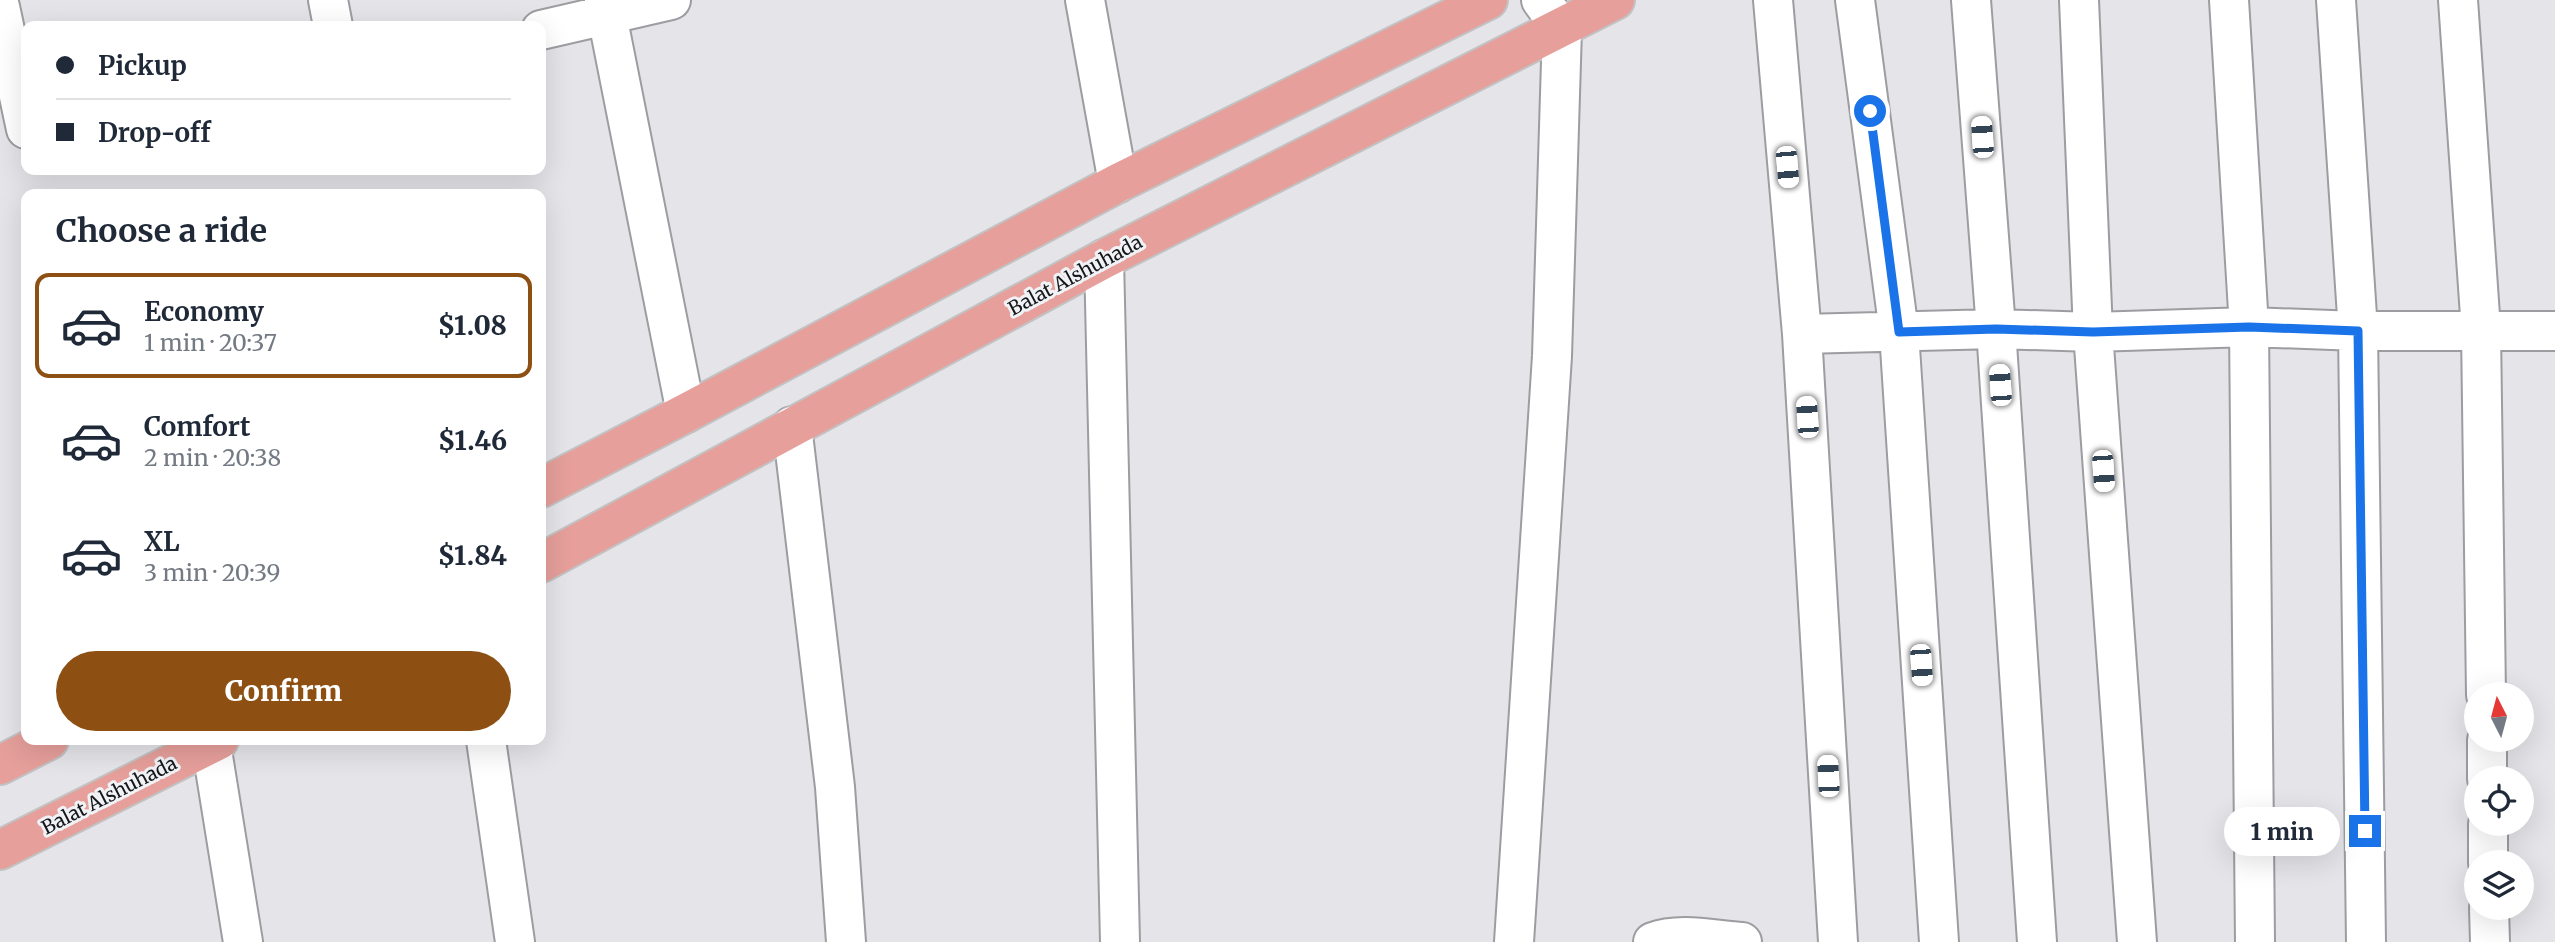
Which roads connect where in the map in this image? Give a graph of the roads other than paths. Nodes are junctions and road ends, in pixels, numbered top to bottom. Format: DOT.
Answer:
graph roads {
  1 [pos="328,0"];
  2 [pos="671,0"];
  3 [pos="1085,0"];
  4 [pos="1488,0"];
  5 [pos="1615,0"];
  6 [pos="1773,0"];
  7 [pos="1855,0"];
  8 [pos="1971,0"];
  9 [pos="2079,0"];
  10 [pos="2229,0"];
  11 [pos="2336,0"];
  12 [pos="2458,0"];
  13 [pos="0,7"];
  14 [pos="606,7"];
  15 [pos="1551,14"];
  16 [pos="332,21"];
  17 [pos="546,28"];
  18 [pos="21,106"];
  19 [pos="21,139"];
  20 [pos="0,142"];
  21 [pos="1118,183"];
  22 [pos="1104,259"];
  23 [pos="2249,327"];
  24 [pos="1996,329"];
  25 [pos="2481,330"];
  26 [pos="2358,331"];
  27 [pos="2555,331"];
  28 [pos="1899,332"];
  29 [pos="2093,332"];
  30 [pos="1802,334"];
  31 [pos="686,413"];
  32 [pos="792,426"];
  33 [pos="546,485"];
  34 [pos="546,560"];
  35 [pos="2486,682"];
  36 [pos="38,745"];
  37 [pos="209,745"];
  38 [pos="215,745"];
  39 [pos="487,745"];
  40 [pos="0,765"];
  41 [pos="0,850"];
  42 [pos="2489,920"];
  43 [pos="243,942"];
  44 [pos="515,942"];
  45 [pos="846,942"];
  46 [pos="1120,942"];
  47 [pos="1514,942"];
  48 [pos="1653,942"];
  49 [pos="1742,942"];
  50 [pos="1838,942"];
  51 [pos="1939,942"];
  52 [pos="2037,942"];
  53 [pos="2137,942"];
  54 [pos="2255,942"];
  55 [pos="2366,942"];
  56 [pos="2490,942"];
  1 -- 16 [label="street"];
  2 -- 14 [label="street"];
  3 -- 21 [label="street"];
  4 -- 21 [label="main road"];
  5 -- 15 [label="main road, Balat Alshuhada"];
  6 -- 30 [label="street"];
  7 -- 28 [label="street"];
  8 -- 24 [label="street"];
  9 -- 29 [label="street"];
  10 -- 23 [label="street"];
  11 -- 26 [label="street"];
  12 -- 25 [label="street"];
  13 -- 18 [label="street"];
  14 -- 17 [label="street"];
  14 -- 31 [label="street"];
  15 -- 22 [label="main road, Balat Alshuhada"];
  15 -- 47 [label="street"];
  19 -- 20 [label="street"];
  21 -- 31 [label="main road"];
  22 -- 32 [label="main road, Balat Alshuhada"];
  22 -- 46 [label="street"];
  23 -- 26 [label="street"];
  23 -- 29 [label="street"];
  23 -- 54 [label="street"];
  24 -- 28 [label="street"];
  24 -- 29 [label="street"];
  24 -- 52 [label="street"];
  25 -- 26 [label="street"];
  25 -- 27 [label="street"];
  25 -- 35 [label="street"];
  26 -- 55 [label="street"];
  28 -- 30 [label="street"];
  28 -- 51 [label="street"];
  29 -- 53 [label="street"];
  30 -- 50 [label="street"];
  31 -- 33 [label="main road"];
  32 -- 34 [label="main road, Balat Alshuhada"];
  32 -- 45 [label="street"];
  36 -- 40 [label="main road"];
  37 -- 41 [label="main road, Balat Alshuhada"];
  38 -- 43 [label="street"];
  39 -- 44 [label="street"];
  42 -- 56 [label="street"];
  48 -- 49 [label="street"];
}
